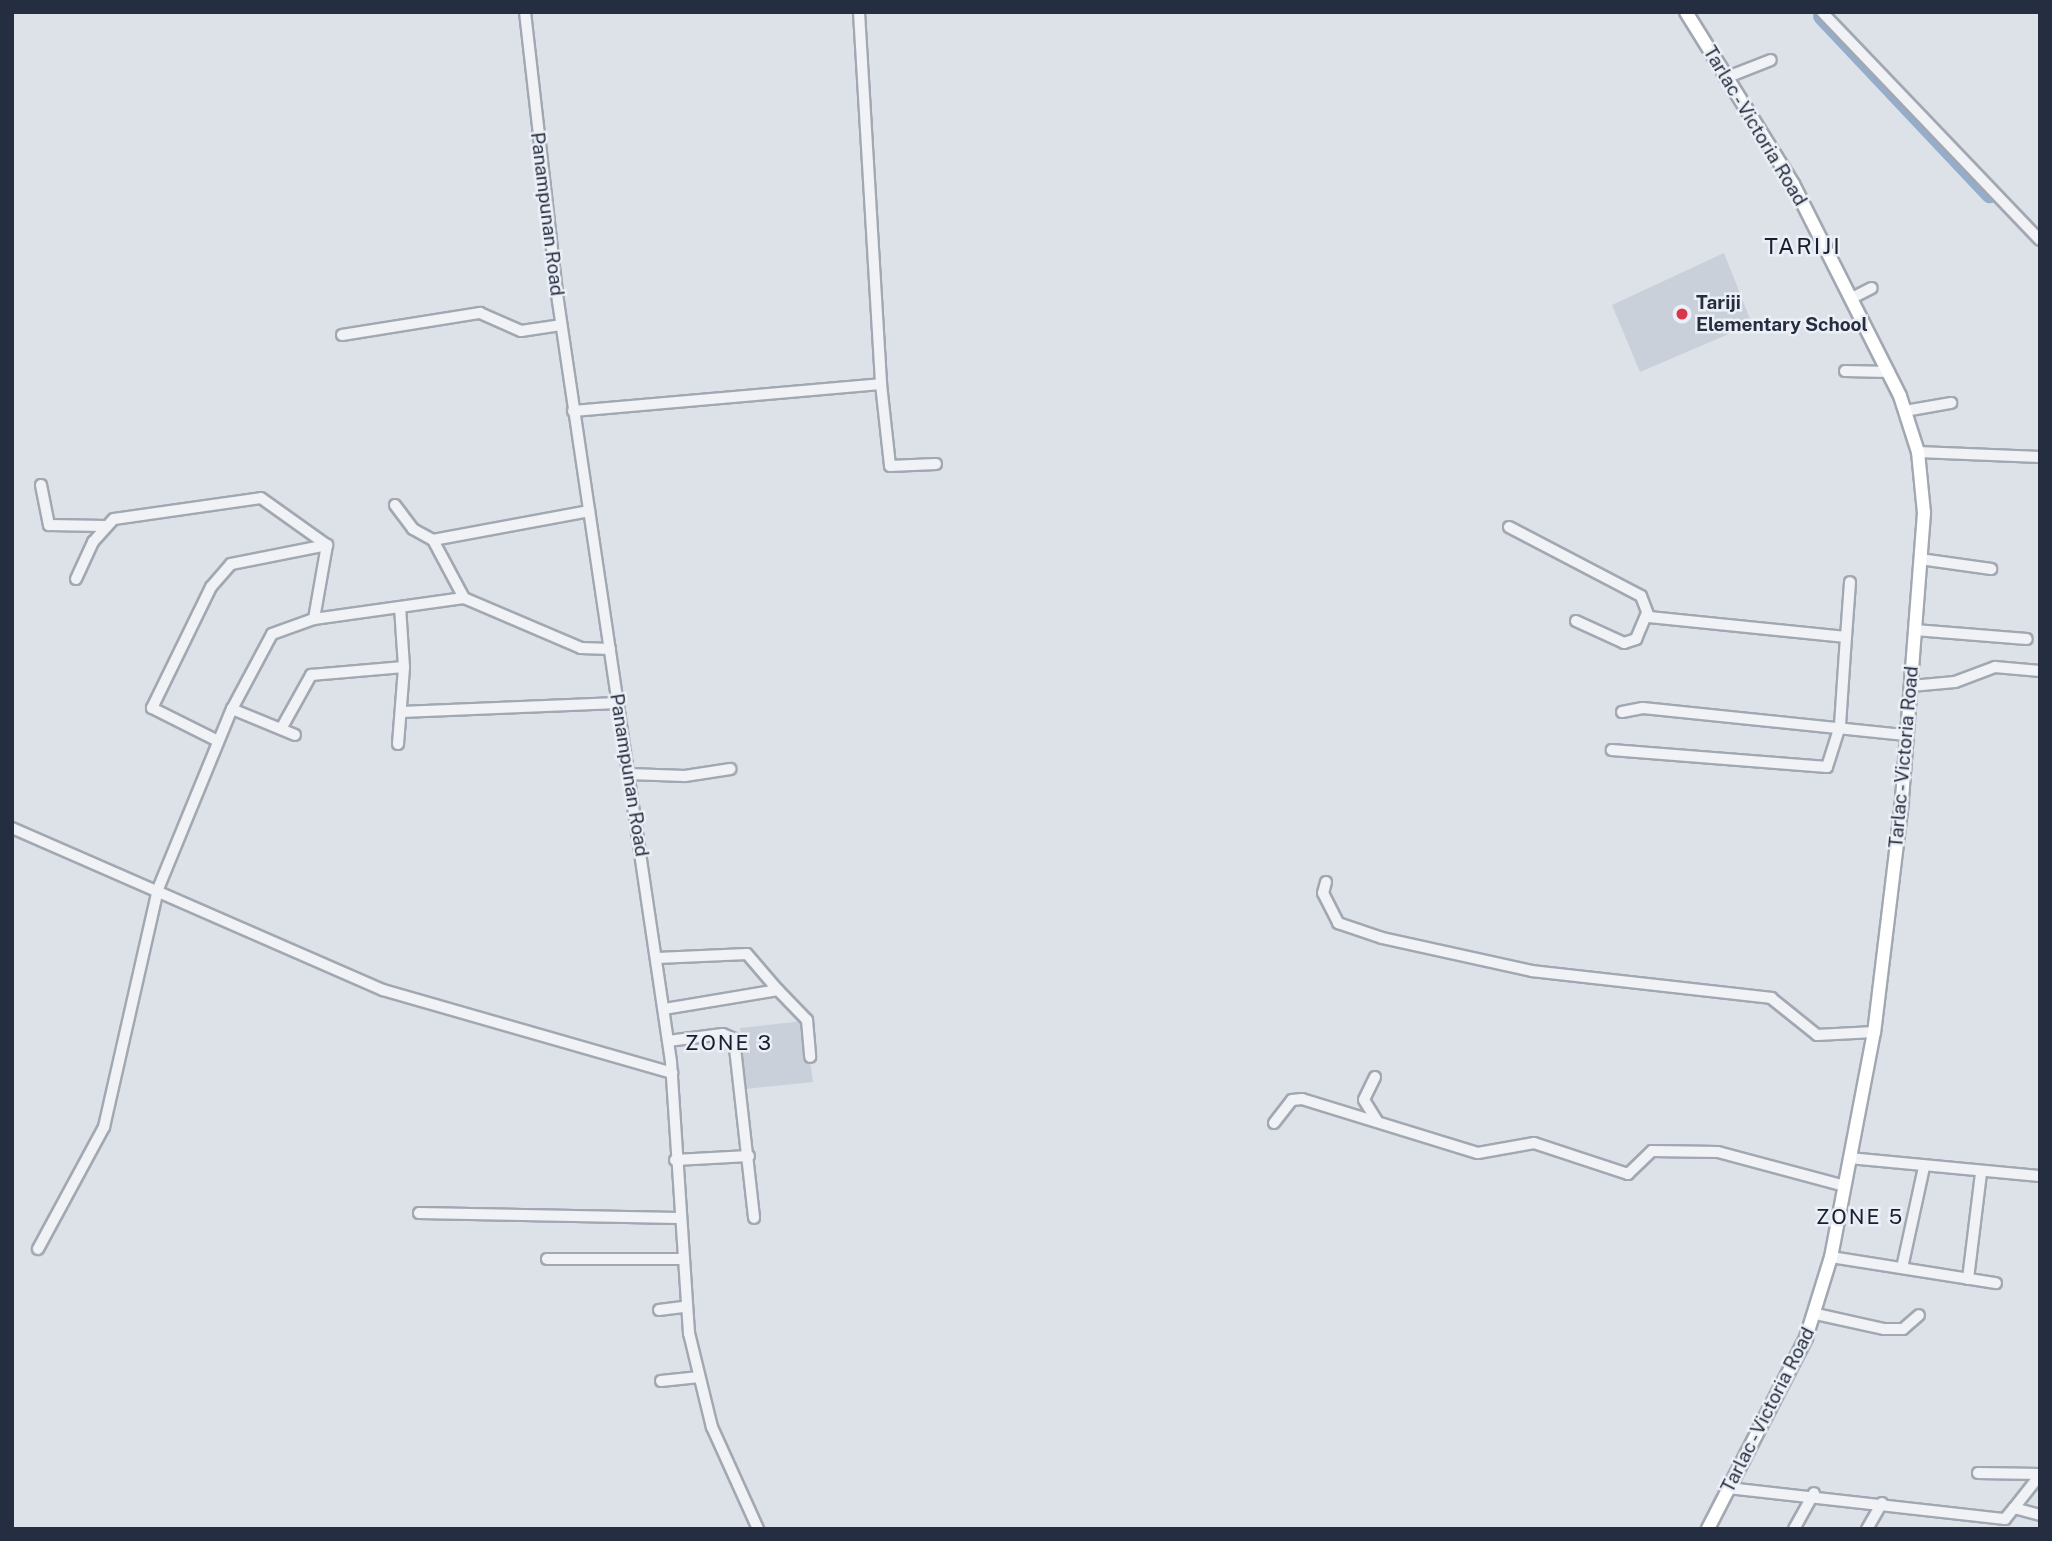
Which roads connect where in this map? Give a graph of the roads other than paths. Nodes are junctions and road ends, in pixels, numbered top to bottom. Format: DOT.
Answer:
graph roads {
  1 [pos="525,12"];
  2 [pos="859,12"];
  3 [pos="1686,12"];
  4 [pos="1822,12"];
  5 [pos="1771,60"];
  6 [pos="1725,78"];
  7 [pos="2040,240"];
  8 [pos="1872,288"];
  9 [pos="1852,298"];
  10 [pos="561,325"];
  11 [pos="342,335"];
  12 [pos="1844,371"];
  13 [pos="1889,372"];
  14 [pos="881,384"];
  15 [pos="1951,403"];
  16 [pos="573,411"];
  17 [pos="1905,411"];
  18 [pos="1918,453"];
  19 [pos="2040,457"];
  20 [pos="936,464"];
  21 [pos="41,485"];
  22 [pos="395,505"];
  23 [pos="589,510"];
  24 [pos="106,526"];
  25 [pos="1509,527"];
  26 [pos="433,540"];
  27 [pos="327,545"];
  28 [pos="1920,559"];
  29 [pos="1991,569"];
  30 [pos="76,579"];
  31 [pos="1850,582"];
  32 [pos="464,598"];
  33 [pos="401,607"];
  34 [pos="1646,615"];
  35 [pos="314,619"];
  36 [pos="1576,621"];
  37 [pos="1915,630"];
  38 [pos="1846,637"];
  39 [pos="2027,639"];
  40 [pos="610,649"];
  41 [pos="404,667"];
  42 [pos="2040,671"];
  43 [pos="1911,686"];
  44 [pos="618,703"];
  45 [pos="232,709"];
  46 [pos="401,712"];
  47 [pos="1622,712"];
  48 [pos="1840,726"];
  49 [pos="281,729"];
  50 [pos="295,735"];
  51 [pos="1906,735"];
  52 [pos="218,741"];
  53 [pos="398,744"];
  54 [pos="1612,750"];
  55 [pos="730,769"];
  56 [pos="629,774"];
  57 [pos="12,828"];
  58 [pos="1326,882"];
  59 [pos="158,889"];
  60 [pos="657,958"];
  61 [pos="778,990"];
  62 [pos="664,1009"];
  63 [pos="1874,1032"];
  64 [pos="668,1041"];
  65 [pos="810,1057"];
  66 [pos="672,1073"];
  67 [pos="1375,1077"];
  68 [pos="1377,1122"];
  69 [pos="1274,1123"];
  70 [pos="749,1156"];
  71 [pos="1849,1158"];
  72 [pos="675,1160"];
  73 [pos="1924,1167"];
  74 [pos="1981,1173"];
  75 [pos="2040,1177"];
  76 [pos="1845,1186"];
  77 [pos="419,1213"];
  78 [pos="678,1218"];
  79 [pos="754,1218"];
  80 [pos="38,1249"];
  81 [pos="1831,1258"];
  82 [pos="547,1259"];
  83 [pos="680,1259"];
  84 [pos="1902,1268"];
  85 [pos="1968,1279"];
  86 [pos="1996,1283"];
  87 [pos="685,1307"];
  88 [pos="659,1310"];
  89 [pos="1816,1314"];
  90 [pos="1919,1315"];
  91 [pos="697,1377"];
  92 [pos="661,1381"];
  93 [pos="1978,1473"];
  94 [pos="2040,1474"];
  95 [pos="1728,1488"];
  96 [pos="1814,1493"];
  97 [pos="1882,1503"];
  98 [pos="2014,1507"];
  99 [pos="2040,1515"];
  100 [pos="2002,1524"];
  101 [pos="758,1529"];
  102 [pos="1708,1529"];
  103 [pos="1794,1529"];
  104 [pos="1867,1529"];
  1 -- 10 [label="street, Panampunan Road"];
  2 -- 14 [label="street"];
  3 -- 6 [label="main road, Tarlac - Victoria Road"];
  4 -- 7 [label="street"];
  5 -- 6 [label="street"];
  6 -- 9 [label="main road, Tarlac - Victoria Road"];
  8 -- 9 [label="street"];
  9 -- 13 [label="main road, Tarlac - Victoria Road"];
  10 -- 11 [label="street"];
  10 -- 16 [label="street, Panampunan Road"];
  12 -- 13 [label="street"];
  13 -- 17 [label="main road, Tarlac - Victoria Road"];
  14 -- 16 [label="street"];
  14 -- 20 [label="street"];
  15 -- 17 [label="street"];
  16 -- 23 [label="street, Panampunan Road"];
  17 -- 18 [label="main road, Tarlac - Victoria Road"];
  18 -- 19 [label="street"];
  18 -- 28 [label="main road, Tarlac - Victoria Road"];
  21 -- 24 [label="street"];
  22 -- 26 [label="street"];
  23 -- 26 [label="street"];
  23 -- 40 [label="street, Panampunan Road"];
  24 -- 27 [label="street"];
  24 -- 30 [label="street"];
  25 -- 34 [label="street"];
  26 -- 32 [label="street"];
  27 -- 35 [label="street"];
  27 -- 52 [label="street"];
  28 -- 29 [label="street"];
  28 -- 37 [label="main road, Tarlac - Victoria Road"];
  31 -- 38 [label="street"];
  32 -- 33 [label="street"];
  32 -- 40 [label="street"];
  33 -- 35 [label="street"];
  33 -- 41 [label="street"];
  34 -- 36 [label="street"];
  34 -- 38 [label="street"];
  35 -- 45 [label="street"];
  37 -- 39 [label="street"];
  37 -- 43 [label="main road, Tarlac - Victoria Road"];
  38 -- 48 [label="street"];
  40 -- 44 [label="street, Panampunan Road"];
  41 -- 46 [label="street"];
  41 -- 49 [label="street"];
  42 -- 43 [label="street"];
  43 -- 51 [label="main road, Tarlac - Victoria Road"];
  44 -- 46 [label="street"];
  44 -- 56 [label="street, Panampunan Road"];
  45 -- 49 [label="street"];
  45 -- 52 [label="street"];
  46 -- 53 [label="street"];
  47 -- 48 [label="street"];
  48 -- 51 [label="street"];
  48 -- 54 [label="street"];
  49 -- 50 [label="street"];
  51 -- 63 [label="main road, Tarlac - Victoria Road"];
  52 -- 59 [label="street"];
  55 -- 56 [label="street"];
  56 -- 60 [label="street, Panampunan Road"];
  57 -- 59 [label="street"];
  58 -- 63 [label="street"];
  59 -- 66 [label="street"];
  59 -- 80 [label="street"];
  60 -- 61 [label="street"];
  60 -- 62 [label="street, Panampunan Road"];
  61 -- 62 [label="street"];
  61 -- 65 [label="street"];
  62 -- 64 [label="street, Panampunan Road"];
  63 -- 71 [label="main road, Tarlac - Victoria Road"];
  64 -- 66 [label="street, Panampunan Road"];
  64 -- 70 [label="street"];
  66 -- 72 [label="street, Panampunan Road"];
  67 -- 68 [label="street"];
  68 -- 69 [label="street"];
  68 -- 76 [label="street"];
  70 -- 72 [label="street"];
  70 -- 79 [label="street"];
  71 -- 73 [label="street"];
  71 -- 76 [label="main road, Tarlac - Victoria Road"];
  72 -- 78 [label="street, Panampunan Road"];
  73 -- 74 [label="street"];
  73 -- 84 [label="street"];
  74 -- 75 [label="street"];
  74 -- 85 [label="street"];
  76 -- 81 [label="main road, Tarlac - Victoria Road"];
  77 -- 78 [label="street"];
  78 -- 83 [label="street, Panampunan Road"];
  81 -- 84 [label="street"];
  81 -- 89 [label="main road, Tarlac - Victoria Road"];
  82 -- 83 [label="street"];
  83 -- 87 [label="street, Panampunan Road"];
  84 -- 85 [label="street"];
  85 -- 86 [label="street"];
  87 -- 88 [label="street"];
  87 -- 91 [label="street, Panampunan Road"];
  89 -- 90 [label="street"];
  89 -- 95 [label="main road, Tarlac - Victoria Road"];
  91 -- 92 [label="street"];
  91 -- 101 [label="street, Panampunan Road"];
  93 -- 94 [label="street"];
  94 -- 98 [label="street"];
  95 -- 96 [label="street"];
  95 -- 102 [label="main road, Tarlac - Victoria Road"];
  96 -- 97 [label="street"];
  96 -- 103 [label="street"];
  97 -- 100 [label="street"];
  97 -- 104 [label="street"];
  98 -- 99 [label="street"];
  98 -- 100 [label="street"];
}
